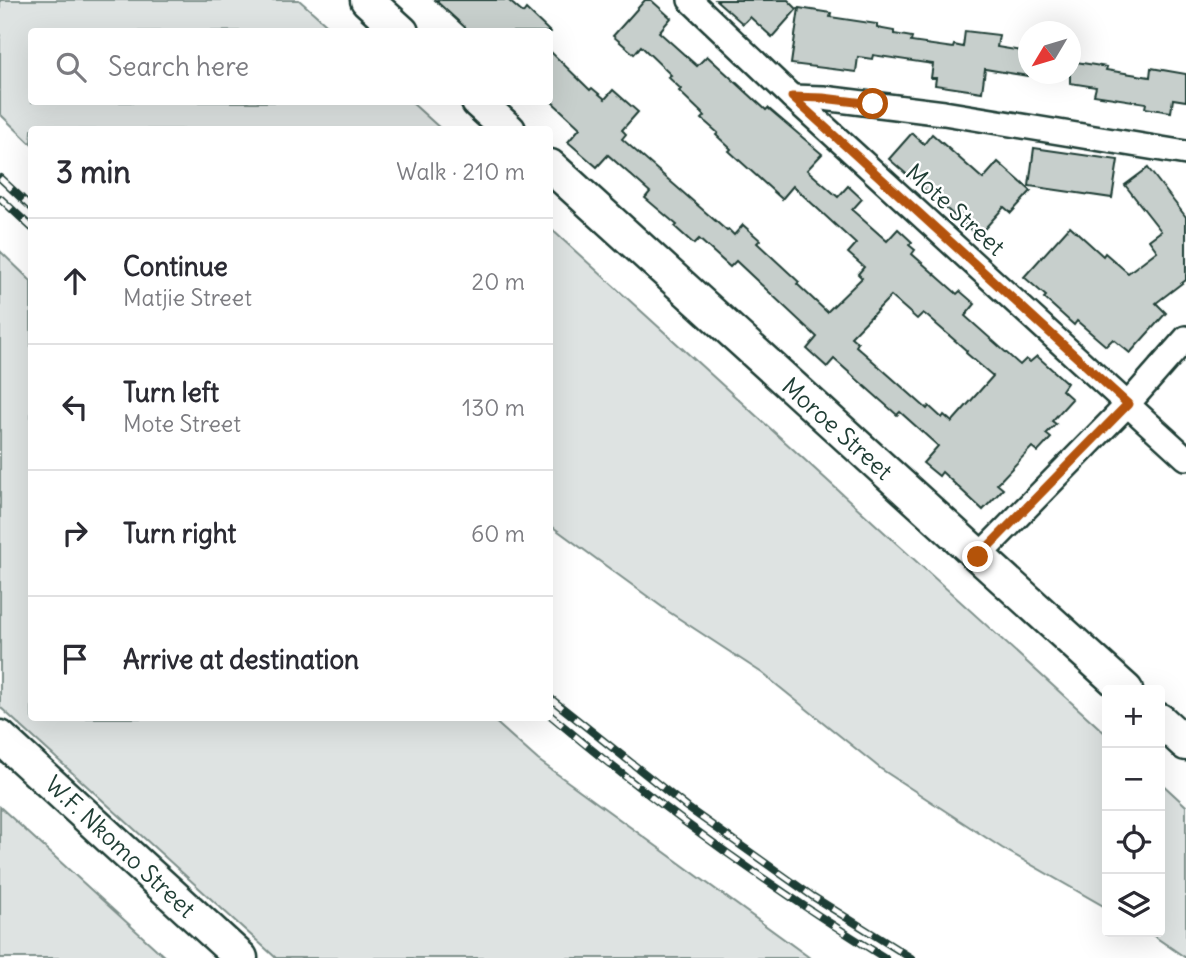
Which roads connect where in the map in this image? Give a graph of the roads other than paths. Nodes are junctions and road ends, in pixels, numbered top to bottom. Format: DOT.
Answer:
graph roads {
  1 [pos="367,0"];
  2 [pos="690,0"];
  3 [pos="398,28"];
  4 [pos="792,97"];
  5 [pos="481,105"];
  6 [pos="505,126"];
  7 [pos="1186,153"];
  8 [pos="553,169"];
  9 [pos="1186,338"];
  10 [pos="1128,404"];
  11 [pos="1186,458"];
  12 [pos="978,557"];
  13 [pos="1120,685"];
  14 [pos="1165,725"];
  15 [pos="0,737"];
  16 [pos="1186,744"];
  17 [pos="241,958"];
  1 -- 3 [label="street"];
  2 -- 4 [label="street, Mote Street"];
  4 -- 7 [label="street"];
  4 -- 10 [label="street, Mote Street"];
  5 -- 6 [label="street"];
  8 -- 12 [label="street, Moroe Street"];
  9 -- 10 [label="street"];
  10 -- 11 [label="street, Mote Street"];
  10 -- 12 [label="street"];
  12 -- 13 [label="street, Moroe Street"];
  14 -- 16 [label="street"];
  15 -- 17 [label="street, W.F. Nkomo Street"];
}
